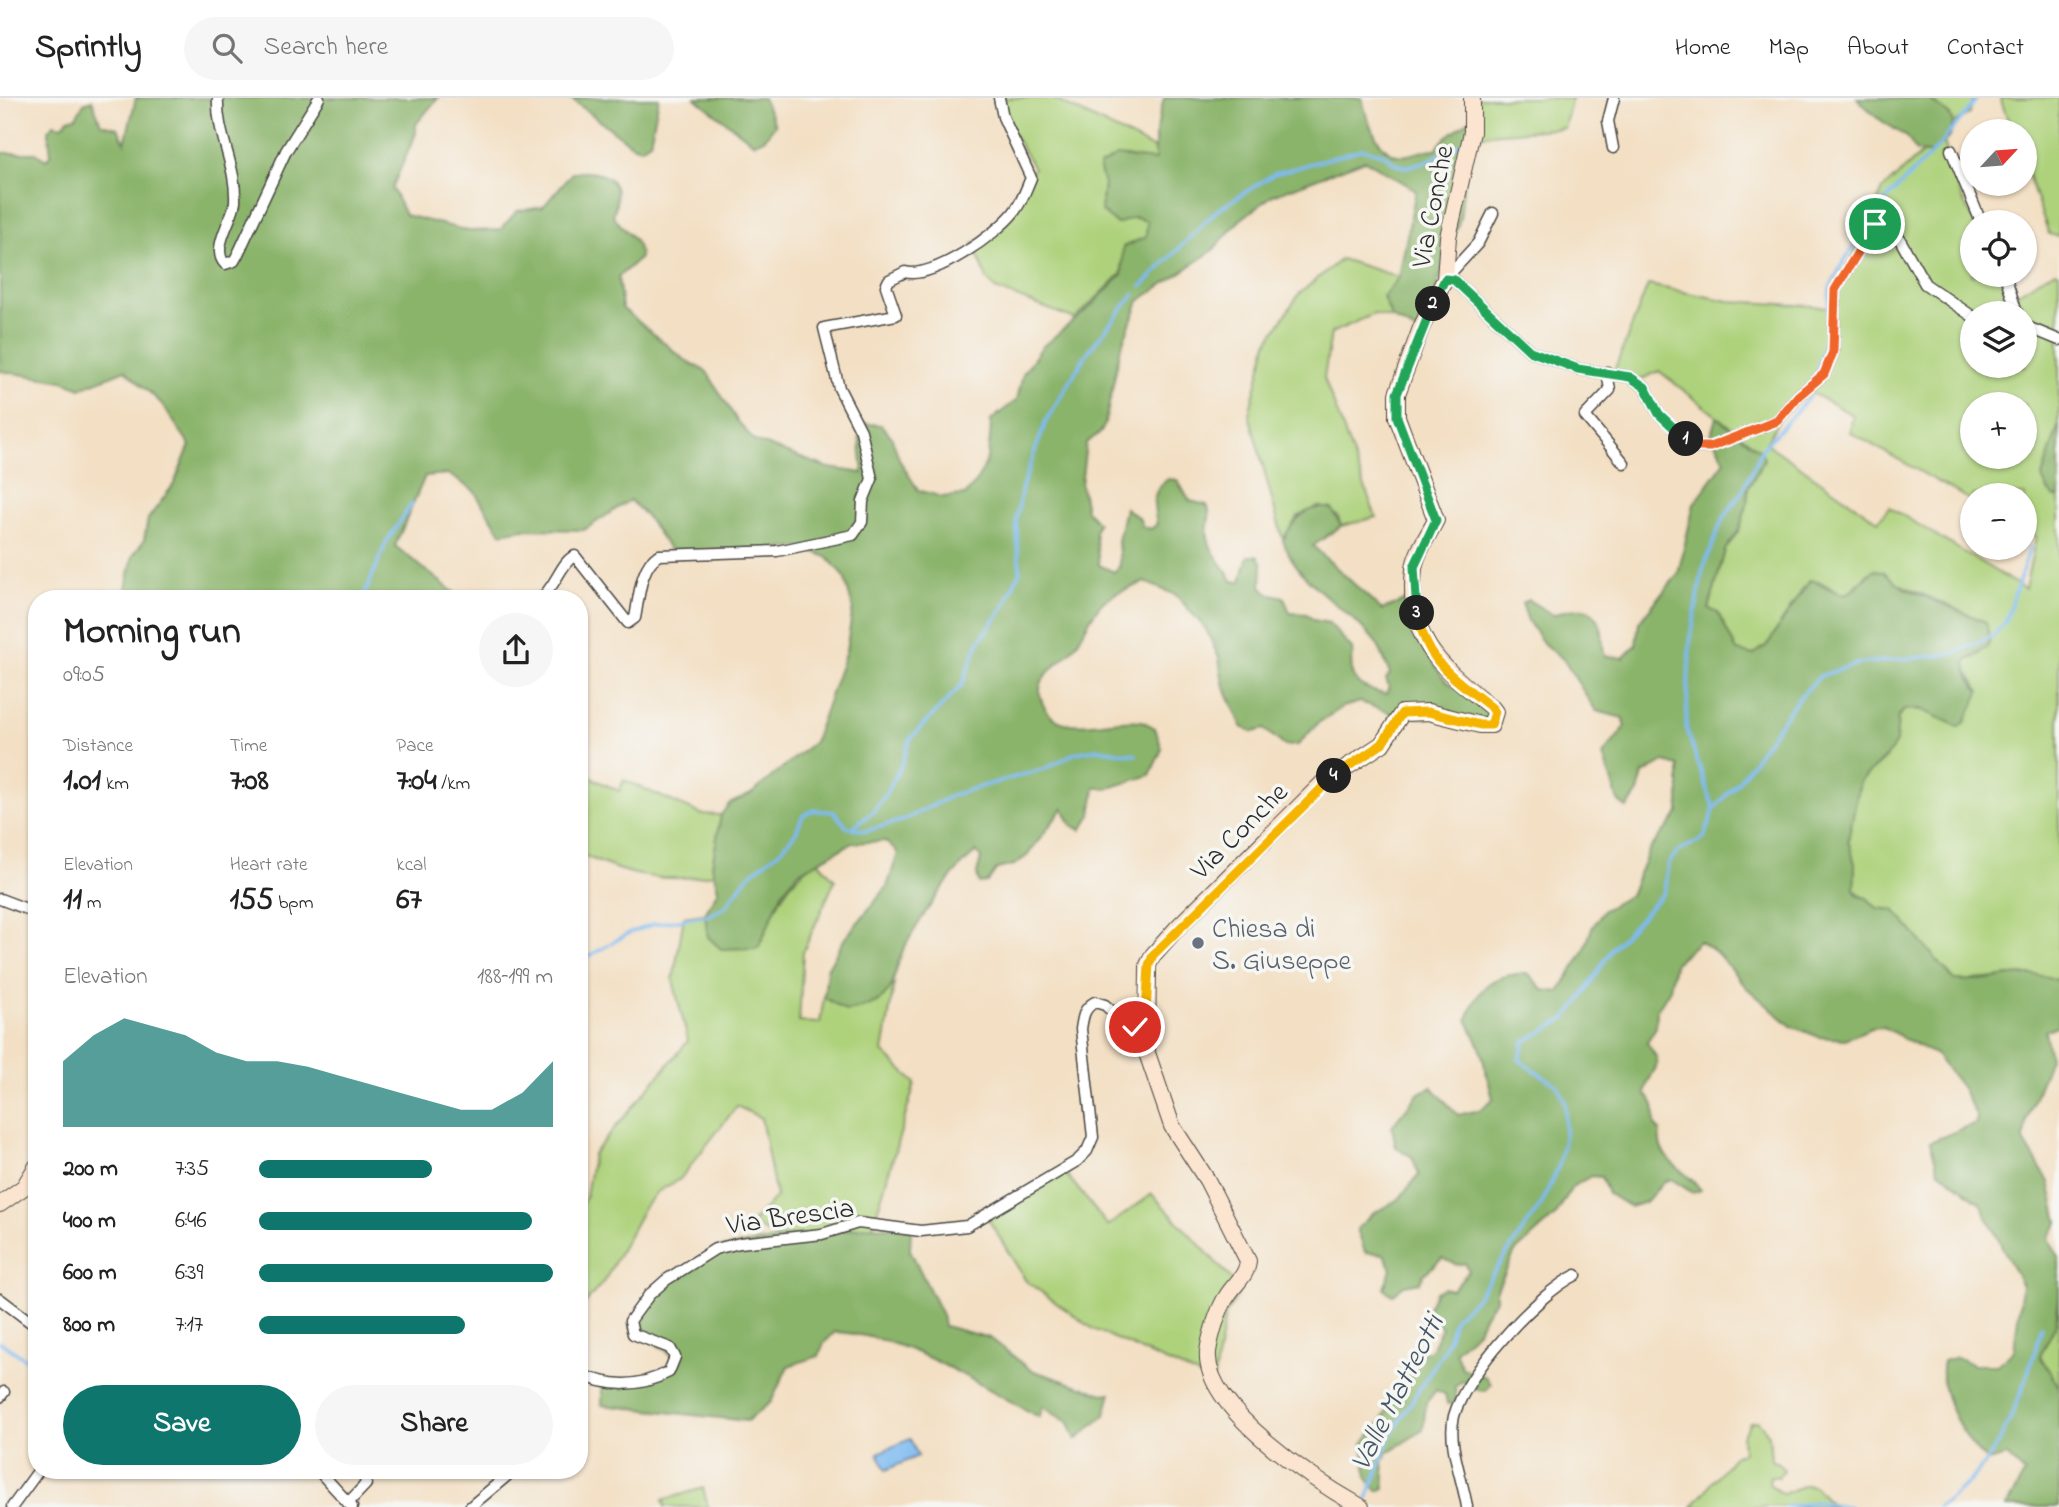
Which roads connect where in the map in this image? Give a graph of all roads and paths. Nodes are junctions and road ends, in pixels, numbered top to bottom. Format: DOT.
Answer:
graph roads {
  1 [pos="218,98"];
  2 [pos="319,98"];
  3 [pos="999,98"];
  4 [pos="1472,98"];
  5 [pos="1614,98"];
  6 [pos="1613,148"];
  7 [pos="1951,150"];
  8 [pos="1976,210"];
  9 [pos="1493,213"];
  10 [pos="1445,279"];
  11 [pos="1960,308"];
  12 [pos="2037,331"];
  13 [pos="2059,340"];
  14 [pos="1607,372"];
  15 [pos="1624,463"];
  16 [pos="552,590"];
  17 [pos="0,899"];
  18 [pos="28,910"];
  19 [pos="1145,1028"];
  20 [pos="28,1179"];
  21 [pos="0,1204"];
  22 [pos="1576,1275"];
  23 [pos="0,1299"];
  24 [pos="28,1320"];
  25 [pos="588,1378"];
  26 [pos="32,1479"];
  27 [pos="326,1479"];
  28 [pos="365,1479"];
  29 [pos="503,1479"];
  30 [pos="350,1505"];
  31 [pos="12,1507"];
  32 [pos="470,1507"];
  33 [pos="1361,1507"];
  34 [pos="1467,1507"];
  1 -- 2 [label="street"];
  3 -- 16 [label="street"];
  4 -- 10 [label="street, Via Conche"];
  5 -- 6 [label="street"];
  7 -- 8 [label="street"];
  9 -- 10 [label="street"];
  10 -- 14 [label="street"];
  10 -- 19 [label="street, Via Conche"];
  11 -- 14 [label="street"];
  12 -- 13 [label="street"];
  14 -- 15 [label="street"];
  17 -- 18 [label="street"];
  19 -- 25 [label="street, Via Brescia"];
  19 -- 33 [label="street, Via Conche"];
  20 -- 21 [label="street"];
  22 -- 34 [label="street"];
  23 -- 24 [label="street"];
  26 -- 31 [label="street"];
  27 -- 30 [label="street"];
  28 -- 30 [label="street"];
  29 -- 32 [label="street"];
}
